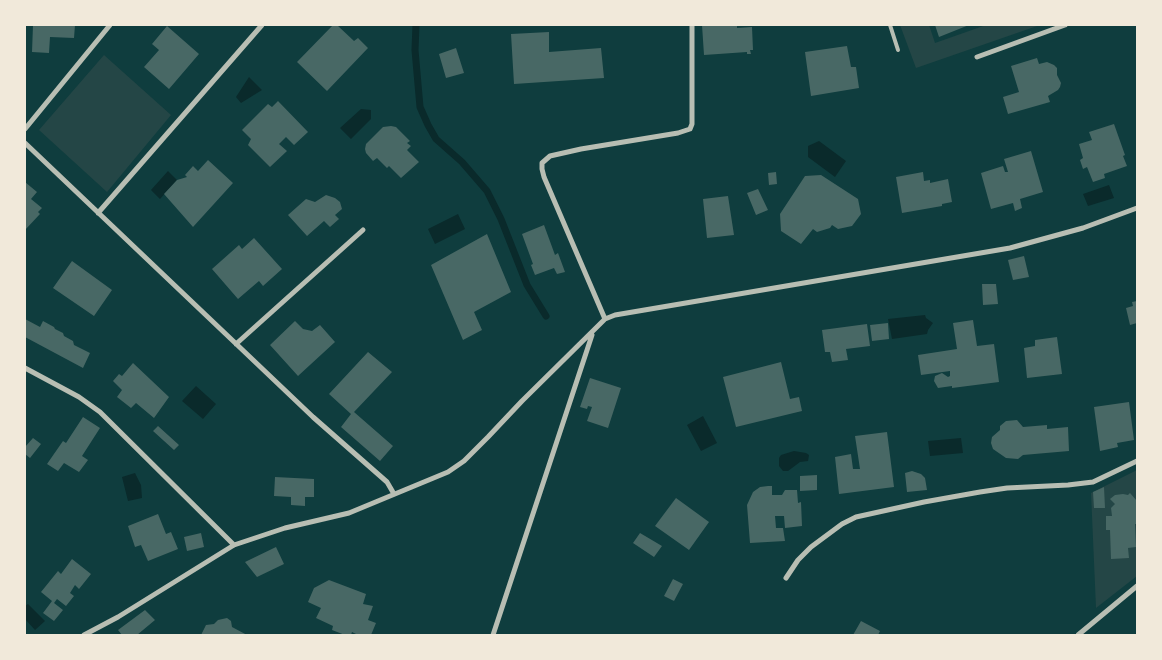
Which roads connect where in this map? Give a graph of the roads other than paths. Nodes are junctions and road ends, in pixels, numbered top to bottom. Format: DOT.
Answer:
graph roads {
  1 [pos="104,25"];
  2 [pos="110,25"];
  3 [pos="262,25"];
  4 [pos="692,25"];
  5 [pos="890,25"];
  6 [pos="1066,25"];
  7 [pos="104,32"];
  8 [pos="898,50"];
  9 [pos="976,57"];
  10 [pos="25,129"];
  11 [pos="25,143"];
  12 [pos="1137,208"];
  13 [pos="98,213"];
  14 [pos="363,230"];
  15 [pos="605,319"];
  16 [pos="592,332"];
  17 [pos="236,344"];
  18 [pos="25,368"];
  19 [pos="1137,460"];
  20 [pos="394,494"];
  21 [pos="234,545"];
  22 [pos="786,578"];
  23 [pos="1137,586"];
  24 [pos="84,635"];
  25 [pos="494,635"];
  26 [pos="1078,635"];
  1 -- 7 [label="lane"];
  2 -- 7 [label="street"];
  3 -- 13 [label="street"];
  4 -- 15 [label="street"];
  5 -- 8 [label="lane"];
  6 -- 9 [label="street"];
  7 -- 10 [label="street"];
  11 -- 13 [label="street"];
  12 -- 15 [label="street"];
  13 -- 17 [label="street"];
  14 -- 17 [label="street"];
  15 -- 16 [label="street"];
  16 -- 20 [label="street"];
  16 -- 25 [label="street"];
  17 -- 20 [label="street"];
  18 -- 21 [label="street"];
  19 -- 22 [label="street"];
  20 -- 21 [label="street"];
  21 -- 24 [label="street"];
  23 -- 26 [label="street"];
}
